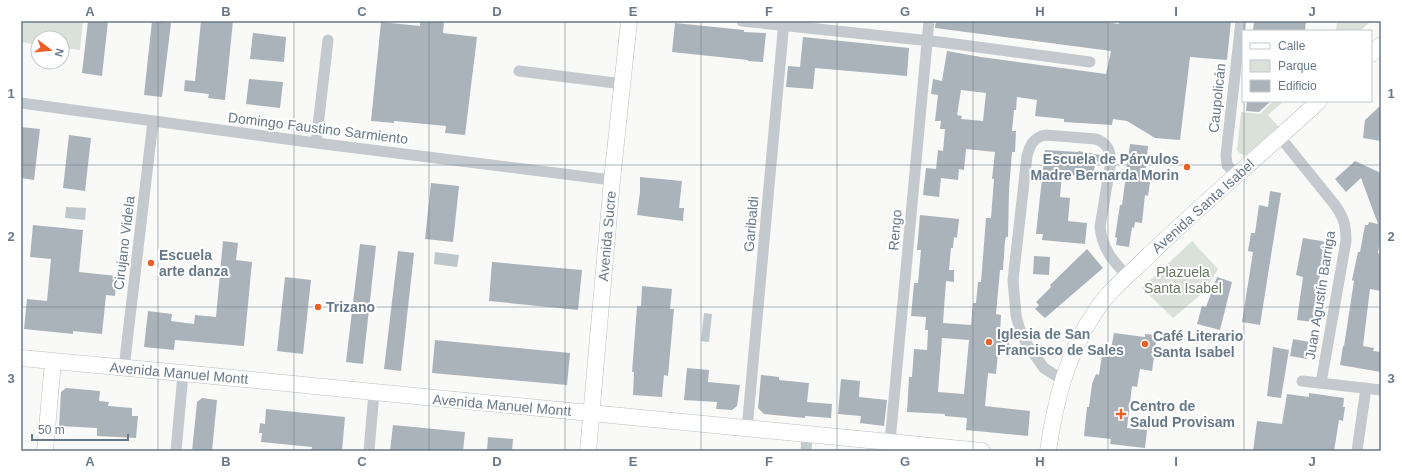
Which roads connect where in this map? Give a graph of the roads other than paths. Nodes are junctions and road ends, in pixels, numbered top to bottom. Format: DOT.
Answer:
graph roads {
  1 [pos="629,21"];
  2 [pos="742,21"];
  3 [pos="929,21"];
  4 [pos="1241,21"];
  5 [pos="784,23"];
  6 [pos="328,40"];
  7 [pos="928,41"];
  8 [pos="1381,45"];
  9 [pos="1372,53"];
  10 [pos="1090,62"];
  11 [pos="519,71"];
  12 [pos="623,84"];
  13 [pos="1318,102"];
  14 [pos="21,103"];
  15 [pos="153,121"];
  16 [pos="1280,137"];
  17 [pos="316,143"];
  18 [pos="1236,174"];
  19 [pos="612,180"];
  20 [pos="1128,276"];
  21 [pos="21,358"];
  22 [pos="53,362"];
  23 [pos="124,368"];
  24 [pos="183,374"];
  25 [pos="1062,380"];
  26 [pos="1302,381"];
  27 [pos="1321,383"];
  28 [pos="1366,388"];
  29 [pos="1381,390"];
  30 [pos="374,392"];
  31 [pos="591,413"];
  32 [pos="747,429"];
  33 [pos="808,435"];
  34 [pos="890,442"];
  35 [pos="45,451"];
  36 [pos="176,451"];
  37 [pos="369,451"];
  38 [pos="588,451"];
  39 [pos="806,451"];
  40 [pos="977,451"];
  41 [pos="1048,451"];
  42 [pos="1357,451"];
  1 -- 12 [label="main road, Avenida Sucre"];
  2 -- 5 [label="street"];
  3 -- 7 [label="street, Rengo"];
  4 -- 18 [label="street, Caupolicán"];
  5 -- 7 [label="street"];
  5 -- 32 [label="street, Garibaldi"];
  6 -- 17 [label="street"];
  7 -- 10 [label="street"];
  7 -- 34 [label="street, Rengo"];
  8 -- 9 [label="main road"];
  11 -- 12 [label="street"];
  12 -- 19 [label="main road, Avenida Sucre"];
  13 -- 16 [label="main road, Avenida Santa Isabel"];
  14 -- 15 [label="street, Domingo Faustino Sarmiento"];
  15 -- 17 [label="street, Domingo Faustino Sarmiento"];
  15 -- 23 [label="street, Cirujano Videla"];
  16 -- 18 [label="main road, Avenida Santa Isabel"];
  16 -- 27 [label="street, Juan Agustín Barriga"];
  17 -- 19 [label="street, Domingo Faustino Sarmiento"];
  18 -- 20 [label="main road, Avenida Santa Isabel"];
  19 -- 31 [label="main road, Avenida Sucre"];
  20 -- 25 [label="main road, Avenida Santa Isabel"];
  20 -- 25 [label="street"];
  21 -- 22 [label="main road, Avenida Manuel Montt"];
  22 -- 23 [label="main road, Avenida Manuel Montt"];
  22 -- 35 [label="main road"];
  23 -- 24 [label="main road, Avenida Manuel Montt"];
  24 -- 30 [label="main road, Avenida Manuel Montt"];
  24 -- 36 [label="street"];
  25 -- 41 [label="main road, Avenida Santa Isabel"];
  26 -- 27 [label="street"];
  27 -- 28 [label="street"];
  28 -- 29 [label="street"];
  28 -- 42 [label="street"];
  30 -- 31 [label="main road, Avenida Manuel Montt"];
  30 -- 37 [label="street"];
  31 -- 32 [label="main road, Avenida Manuel Montt"];
  31 -- 38 [label="main road, Avenida Sucre"];
  32 -- 33 [label="main road, Avenida Manuel Montt"];
  33 -- 34 [label="main road, Avenida Manuel Montt"];
  33 -- 39 [label="street"];
  34 -- 40 [label="main road, Avenida Manuel Montt"];
}
